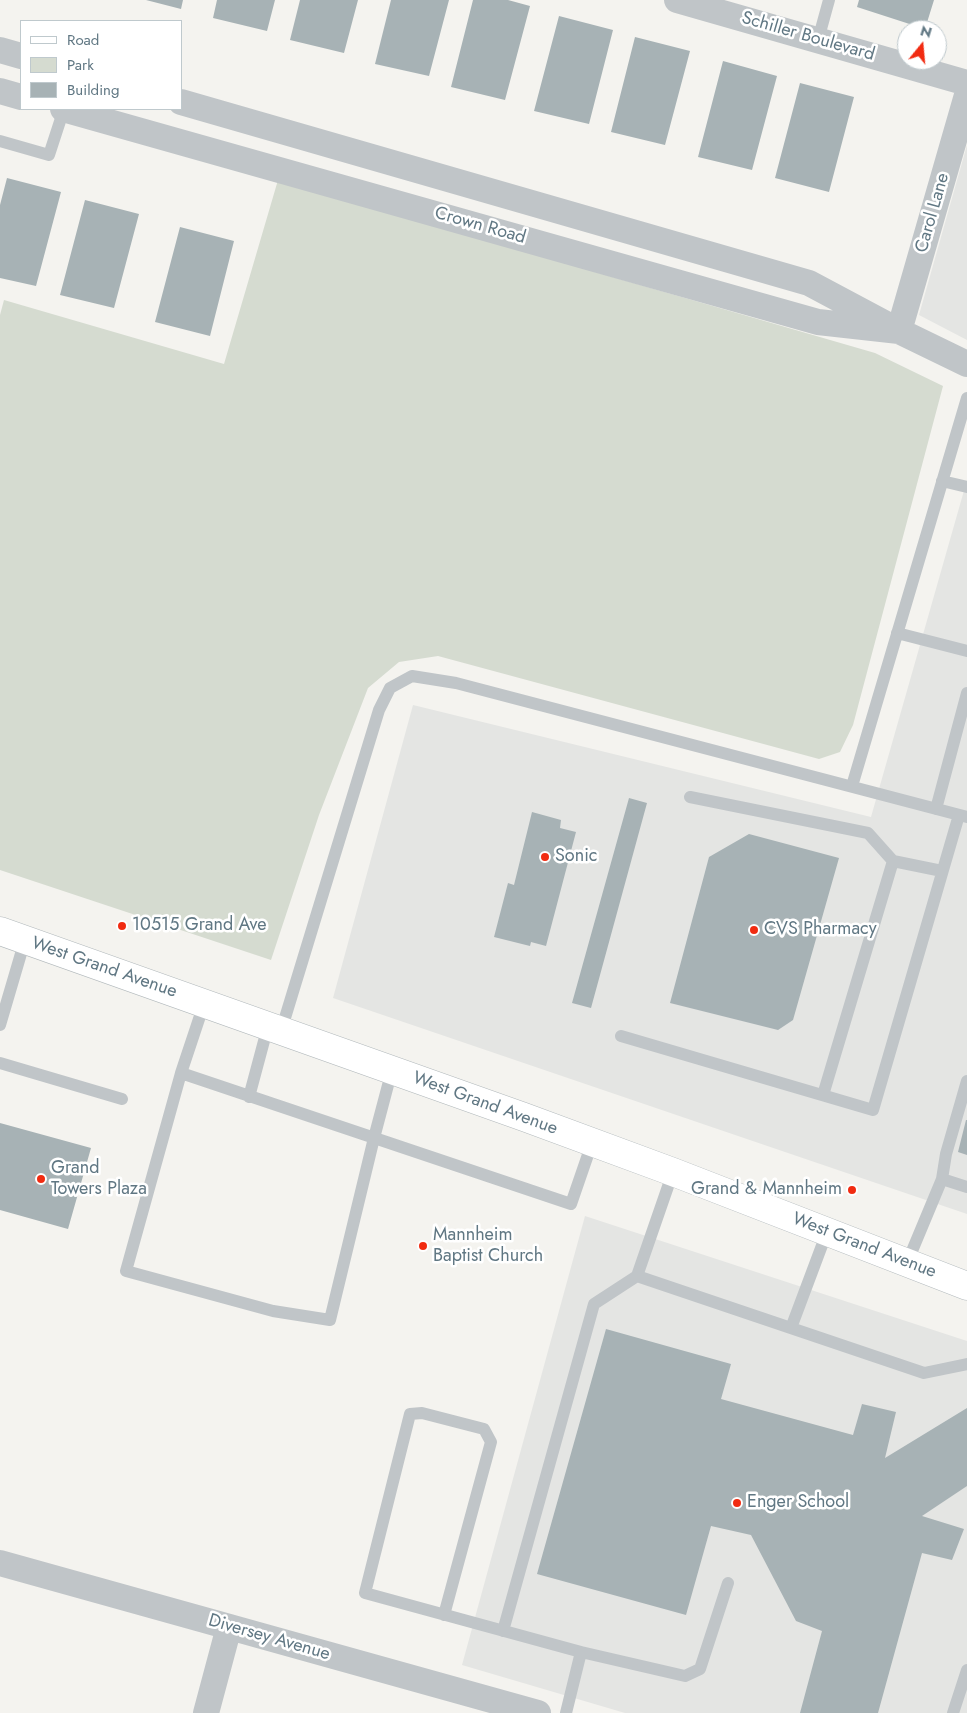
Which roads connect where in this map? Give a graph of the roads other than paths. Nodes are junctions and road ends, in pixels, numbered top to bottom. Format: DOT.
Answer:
graph roads {
  1 [pos="677,0"];
  2 [pos="829,0"];
  3 [pos="729,7"];
  4 [pos="818,40"];
  5 [pos="0,50"];
  6 [pos="20,56"];
  7 [pos="967,83"];
  8 [pos="0,91"];
  9 [pos="967,95"];
  10 [pos="20,97"];
  11 [pos="182,102"];
  12 [pos="64,110"];
  13 [pos="68,110"];
  14 [pos="0,141"];
  15 [pos="899,331"];
  16 [pos="967,364"];
  17 [pos="967,398"];
  18 [pos="942,481"];
  19 [pos="967,487"];
  20 [pos="898,633"];
  21 [pos="967,651"];
  22 [pos="967,693"];
  23 [pos="852,786"];
  24 [pos="690,797"];
  25 [pos="936,809"];
  26 [pos="963,816"];
  27 [pos="894,861"];
  28 [pos="942,871"];
  29 [pos="0,932"];
  30 [pos="25,940"];
  31 [pos="204,1004"];
  32 [pos="0,1025"];
  33 [pos="275,1028"];
  34 [pos="621,1036"];
  35 [pos="0,1063"];
  36 [pos="392,1070"];
  37 [pos="181,1073"];
  38 [pos="967,1081"];
  39 [pos="823,1095"];
  40 [pos="250,1096"];
  41 [pos="122,1099"];
  42 [pos="374,1138"];
  43 [pos="592,1143"];
  44 [pos="673,1172"];
  45 [pos="942,1179"];
  46 [pos="967,1187"];
  47 [pos="827,1232"];
  48 [pos="907,1263"];
  49 [pos="637,1276"];
  50 [pos="967,1286"];
  51 [pos="791,1328"];
  52 [pos="967,1364"];
  53 [pos="0,1563"];
  54 [pos="728,1583"];
  55 [pos="444,1615"];
  56 [pos="229,1627"];
  57 [pos="504,1631"];
  58 [pos="581,1652"];
  59 [pos="967,1670"];
  60 [pos="206,1713"];
  61 [pos="538,1713"];
  62 [pos="566,1713"];
  63 [pos="953,1713"];
  1 -- 3 [label="street, Schiller Boulevard"];
  2 -- 4 [label="lane"];
  3 -- 4 [label="street, Schiller Boulevard"];
  4 -- 7 [label="street, Schiller Boulevard"];
  5 -- 6 [label="street"];
  8 -- 10 [label="street"];
  9 -- 15 [label="street, Carol Lane"];
  11 -- 15 [label="street, Crown Road"];
  12 -- 14 [label="lane"];
  13 -- 15 [label="street, Crown Road"];
  15 -- 16 [label="street, Crown Road"];
  17 -- 18 [label="lane"];
  18 -- 19 [label="lane"];
  18 -- 20 [label="lane"];
  20 -- 21 [label="lane"];
  20 -- 23 [label="lane"];
  22 -- 25 [label="lane"];
  23 -- 25 [label="lane"];
  23 -- 33 [label="lane"];
  24 -- 27 [label="lane"];
  25 -- 26 [label="lane"];
  26 -- 28 [label="lane"];
  27 -- 28 [label="lane"];
  27 -- 39 [label="lane"];
  28 -- 39 [label="lane"];
  29 -- 30 [label="main road, West Grand Avenue"];
  30 -- 31 [label="main road, West Grand Avenue"];
  30 -- 32 [label="lane"];
  31 -- 33 [label="main road, West Grand Avenue"];
  31 -- 37 [label="lane"];
  33 -- 36 [label="main road, West Grand Avenue"];
  33 -- 40 [label="lane"];
  34 -- 39 [label="lane"];
  35 -- 41 [label="lane"];
  36 -- 42 [label="lane"];
  36 -- 43 [label="main road, West Grand Avenue"];
  37 -- 40 [label="lane"];
  37 -- 42 [label="lane"];
  38 -- 45 [label="lane"];
  40 -- 42 [label="lane"];
  42 -- 43 [label="lane"];
  43 -- 44 [label="main road, West Grand Avenue"];
  44 -- 47 [label="main road, West Grand Avenue"];
  44 -- 49 [label="lane"];
  45 -- 46 [label="lane"];
  45 -- 48 [label="lane"];
  47 -- 48 [label="main road, West Grand Avenue"];
  47 -- 51 [label="lane"];
  48 -- 50 [label="main road, West Grand Avenue"];
  49 -- 51 [label="lane"];
  49 -- 57 [label="lane"];
  51 -- 52 [label="lane"];
  53 -- 56 [label="street, Diversey Avenue"];
  54 -- 58 [label="lane"];
  55 -- 55 [label="lane"];
  55 -- 57 [label="lane"];
  56 -- 60 [label="street"];
  56 -- 61 [label="street, Diversey Avenue"];
  57 -- 58 [label="lane"];
  58 -- 62 [label="lane"];
  59 -- 63 [label="lane"];
}
